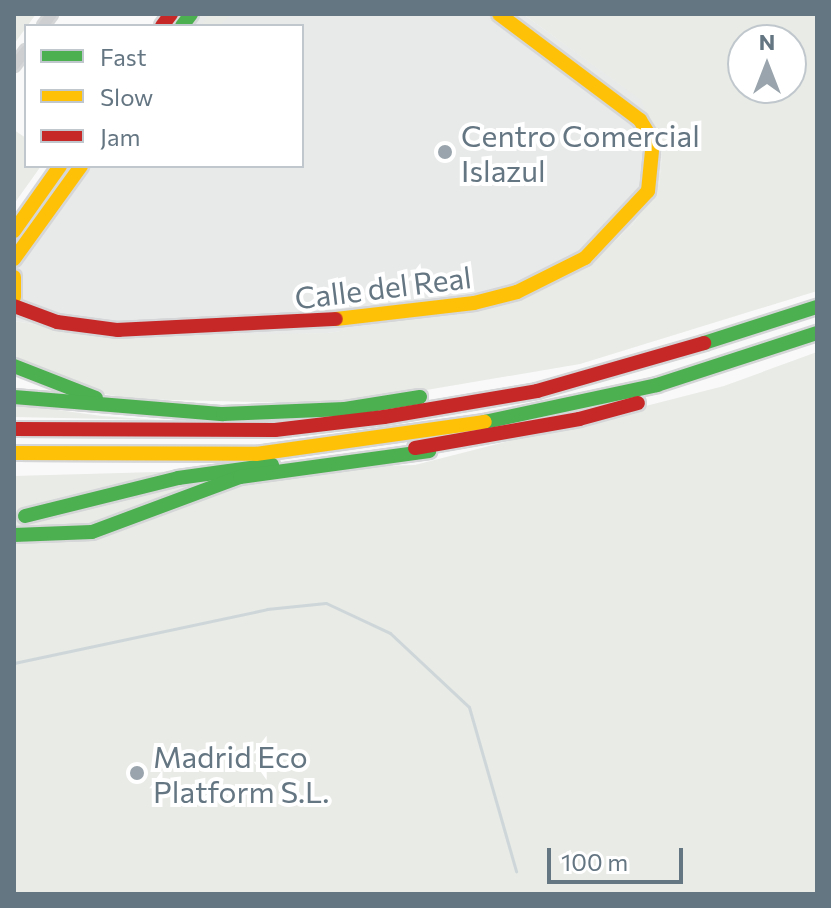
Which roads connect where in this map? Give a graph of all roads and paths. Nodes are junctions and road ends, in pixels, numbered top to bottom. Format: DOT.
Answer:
graph roads {
  1 [pos="499,14"];
  2 [pos="59,168"];
  3 [pos="80,168"];
  4 [pos="14,231"];
  5 [pos="14,259"];
  6 [pos="14,277"];
  7 [pos="14,297"];
  8 [pos="14,306"];
  9 [pos="817,306"];
  10 [pos="817,334"];
  11 [pos="14,366"];
  12 [pos="14,397"];
  13 [pos="254,413"];
  14 [pos="14,429"];
  15 [pos="491,437"];
  16 [pos="14,453"];
  17 [pos="25,516"];
  18 [pos="14,535"];
  1 -- 8 [label="main road, Calle del Real"];
  2 -- 4 [label="main road"];
  3 -- 5 [label="main road"];
  6 -- 7 [label="main road"];
  9 -- 13 [label="main road"];
  9 -- 14 [label="main road"];
  10 -- 15 [label="main road"];
  10 -- 16 [label="main road"];
  11 -- 13 [label="main road"];
  12 -- 13 [label="main road"];
  15 -- 17 [label="main road"];
  15 -- 18 [label="main road"];
}
